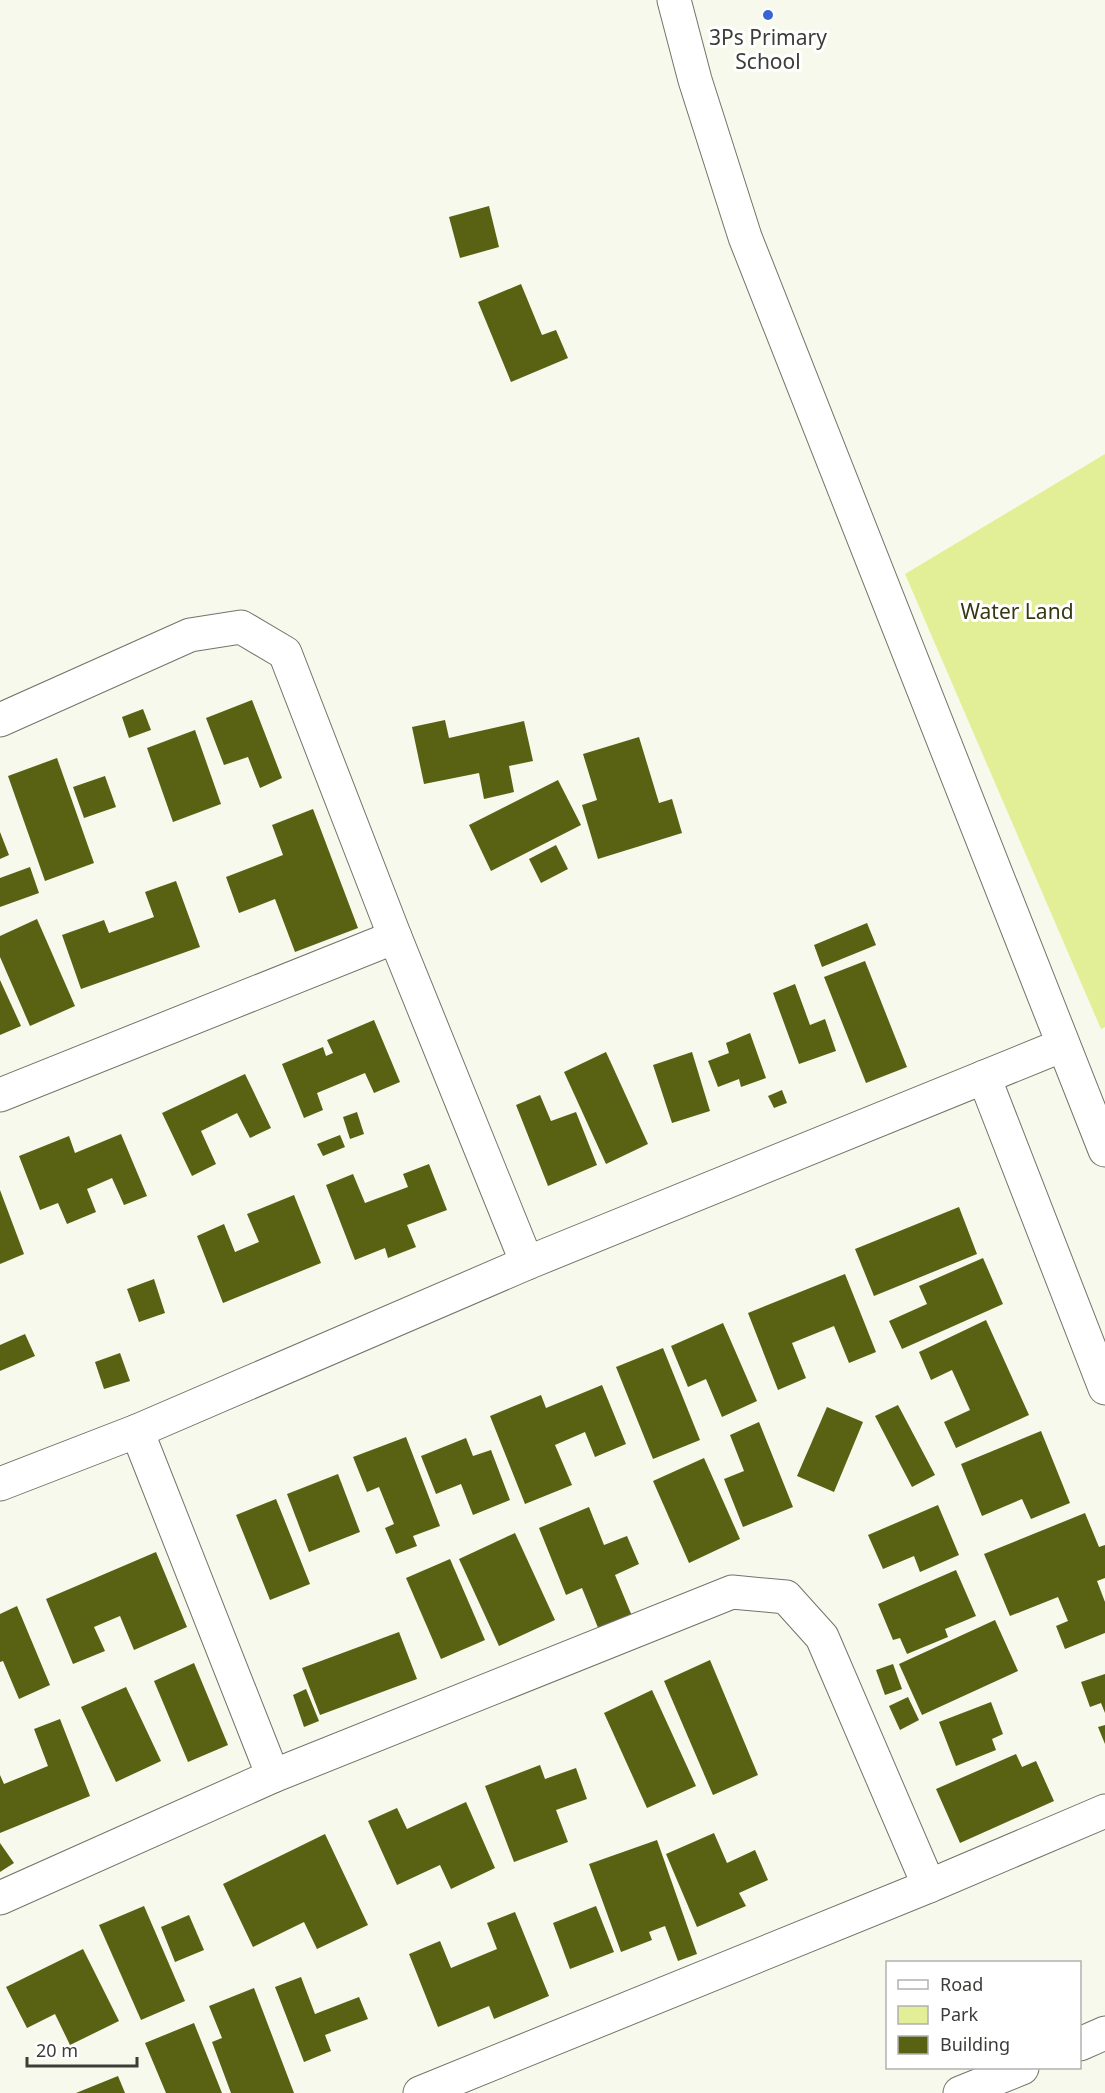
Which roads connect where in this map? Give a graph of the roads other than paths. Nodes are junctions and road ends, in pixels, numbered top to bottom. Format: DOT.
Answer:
graph roads {
  1 [pos="674,0"];
  2 [pos="0,720"];
  3 [pos="395,937"];
  4 [pos="1063,1045"];
  5 [pos="984,1077"];
  6 [pos="0,1095"];
  7 [pos="1105,1150"];
  8 [pos="527,1263"];
  9 [pos="1105,1388"];
  10 [pos="137,1431"];
  11 [pos="0,1484"];
  12 [pos="273,1776"];
  13 [pos="1105,1811"];
  14 [pos="929,1886"];
  15 [pos="0,1898"];
  16 [pos="1105,2033"];
  17 [pos="1081,2044"];
  18 [pos="1017,2069"];
  19 [pos="420,2093"];
  20 [pos="960,2093"];
  1 -- 4 [label="street"];
  2 -- 3 [label="street"];
  3 -- 6 [label="street"];
  3 -- 8 [label="street"];
  4 -- 5 [label="street"];
  4 -- 7 [label="street"];
  5 -- 8 [label="street"];
  5 -- 9 [label="street"];
  8 -- 10 [label="street"];
  10 -- 11 [label="street"];
  10 -- 12 [label="street"];
  12 -- 14 [label="street"];
  12 -- 15 [label="street"];
  13 -- 14 [label="street"];
  14 -- 19 [label="street"];
  16 -- 17 [label="street"];
  18 -- 20 [label="street"];
}
